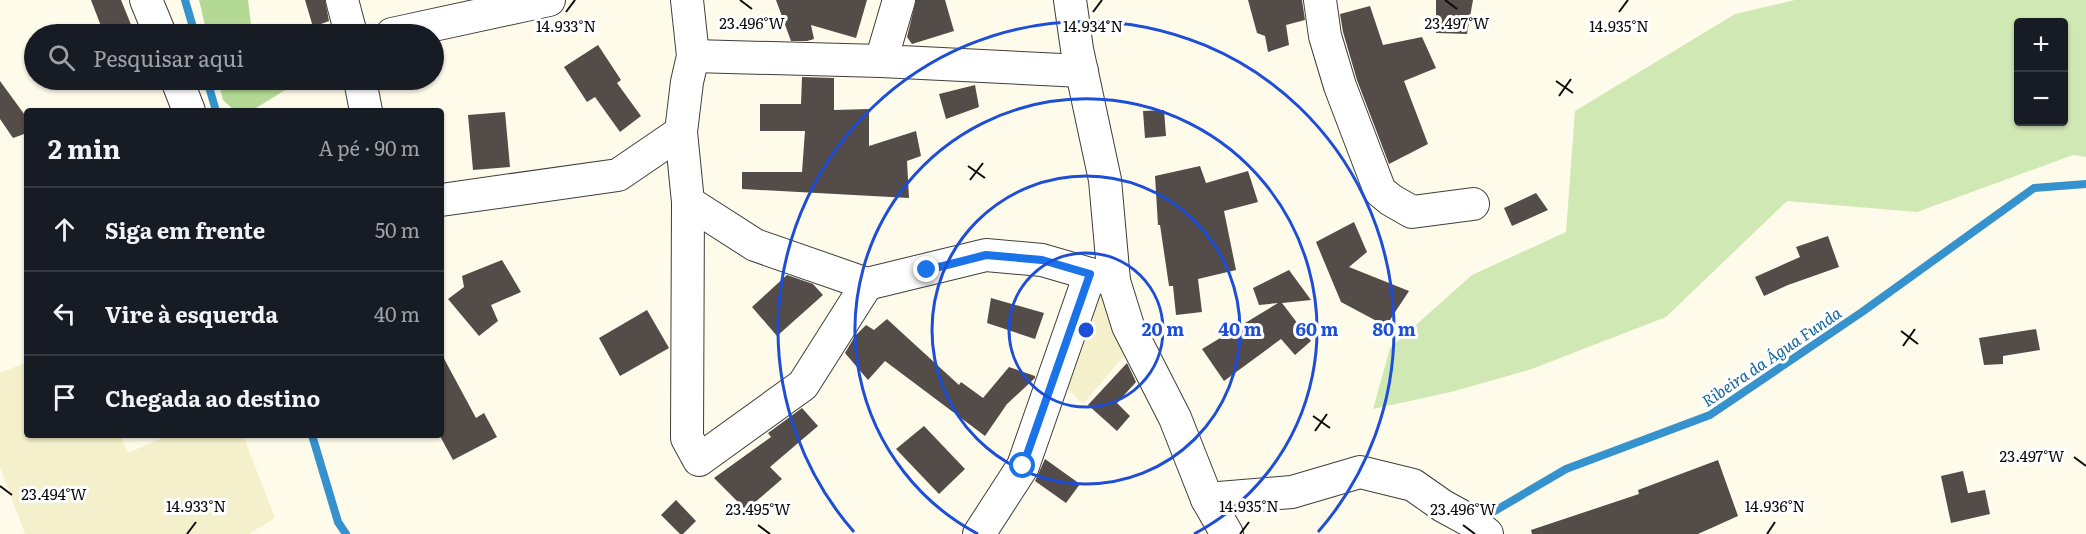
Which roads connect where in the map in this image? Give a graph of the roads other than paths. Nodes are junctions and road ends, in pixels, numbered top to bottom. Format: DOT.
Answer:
graph roads {
  1 [pos="146,0"];
  2 [pos="342,0"];
  3 [pos="549,0"];
  4 [pos="687,0"];
  5 [pos="899,0"];
  6 [pos="1070,0"];
  7 [pos="1320,0"];
  8 [pos="156,24"];
  9 [pos="348,24"];
  10 [pos="438,24"];
  11 [pos="693,56"];
  12 [pos="881,61"];
  13 [pos="1082,71"];
  14 [pos="181,90"];
  15 [pos="362,90"];
  16 [pos="188,108"];
  17 [pos="365,108"];
  18 [pos="681,132"];
  19 [pos="444,200"];
  20 [pos="688,202"];
  21 [pos="1473,204"];
  22 [pos="1102,277"];
  23 [pos="867,284"];
  24 [pos="1207,499"];
  25 [pos="979,534"];
  26 [pos="1227,534"];
  27 [pos="1487,534"];
  1 -- 8 [label="street"];
  2 -- 9 [label="street"];
  3 -- 10 [label="street"];
  4 -- 11 [label="street"];
  5 -- 12 [label="street"];
  6 -- 13 [label="street"];
  7 -- 21 [label="street"];
  11 -- 12 [label="street"];
  11 -- 18 [label="street"];
  12 -- 13 [label="street"];
  13 -- 22 [label="street"];
  14 -- 16 [label="street"];
  15 -- 17 [label="street"];
  18 -- 19 [label="street"];
  18 -- 20 [label="street"];
  20 -- 23 [label="street"];
  20 -- 23 [label="street"];
  22 -- 23 [label="street"];
  22 -- 24 [label="street"];
  22 -- 25 [label="street"];
  24 -- 26 [label="street"];
  24 -- 27 [label="street"];
}
